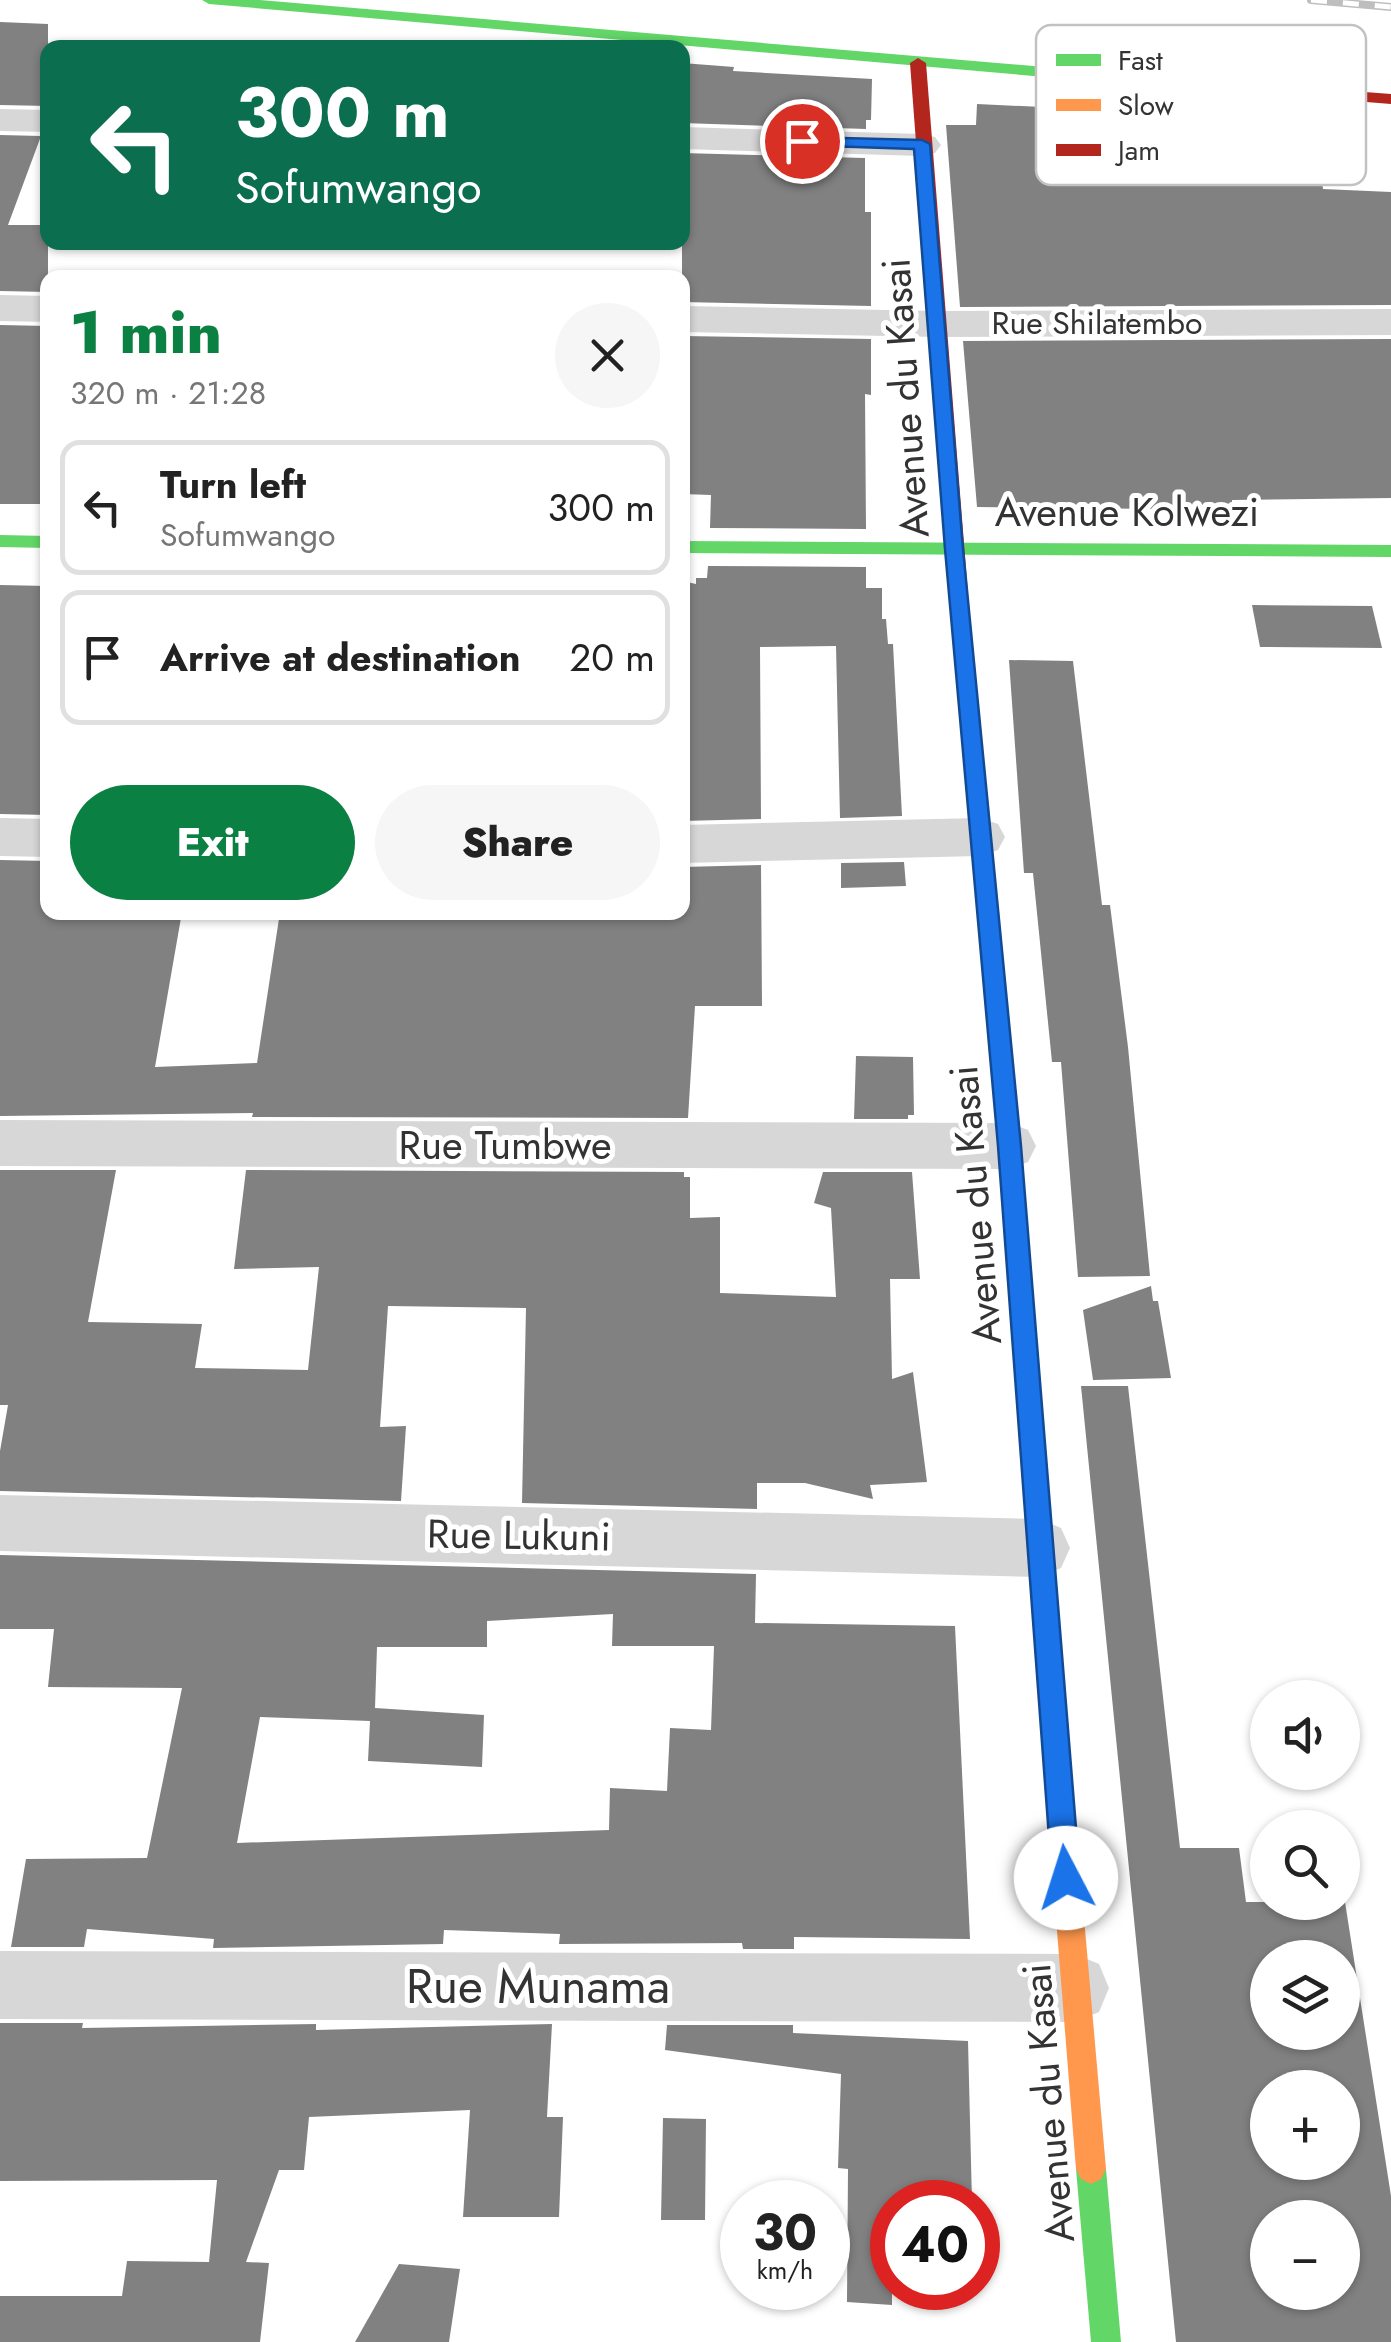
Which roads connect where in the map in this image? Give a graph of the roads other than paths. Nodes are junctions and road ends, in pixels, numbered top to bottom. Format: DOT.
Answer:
graph roads {
  1 [pos="209,0"];
  2 [pos="659,40"];
  3 [pos="690,43"];
  4 [pos="918,63"];
  5 [pos="1036,72"];
  6 [pos="1366,97"];
  7 [pos="1391,99"];
  8 [pos="0,120"];
  9 [pos="40,121"];
  10 [pos="690,138"];
  11 [pos="922,144"];
  12 [pos="0,308"];
  13 [pos="40,308"];
  14 [pos="690,320"];
  15 [pos="1391,322"];
  16 [pos="937,324"];
  17 [pos="0,542"];
  18 [pos="40,542"];
  19 [pos="690,547"];
  20 [pos="954,549"];
  21 [pos="1391,551"];
  22 [pos="0,837"];
  23 [pos="980,837"];
  24 [pos="40,838"];
  25 [pos="690,844"];
  26 [pos="0,1143"];
  27 [pos="1009,1146"];
  28 [pos="0,1523"];
  29 [pos="1038,1548"];
  30 [pos="0,1984"];
  31 [pos="1075,1988"];
  32 [pos="1106,2342"];
  1 -- 2 [label="street"];
  3 -- 4 [label="street"];
  4 -- 5 [label="street"];
  4 -- 11 [label="street, Avenue du Kasai"];
  6 -- 7 [label="street"];
  8 -- 9 [label="street"];
  10 -- 11 [label="street"];
  11 -- 16 [label="street, Avenue du Kasai"];
  12 -- 13 [label="street"];
  14 -- 16 [label="street, Rue Shilatembo"];
  15 -- 16 [label="street, Rue Shilatembo"];
  16 -- 20 [label="street, Avenue du Kasai"];
  17 -- 18 [label="street"];
  19 -- 20 [label="street, Avenue Kolwezi"];
  20 -- 21 [label="street, Avenue Kolwezi"];
  20 -- 23 [label="street, Avenue du Kasai"];
  22 -- 24 [label="street"];
  23 -- 25 [label="street"];
  23 -- 27 [label="street, Avenue du Kasai"];
  26 -- 27 [label="street, Rue Tumbwe"];
  27 -- 29 [label="street, Avenue du Kasai"];
  28 -- 29 [label="street, Rue Lukuni"];
  29 -- 31 [label="street, Avenue du Kasai"];
  30 -- 31 [label="street, Rue Munama"];
  31 -- 32 [label="street, Avenue du Kasai"];
}
